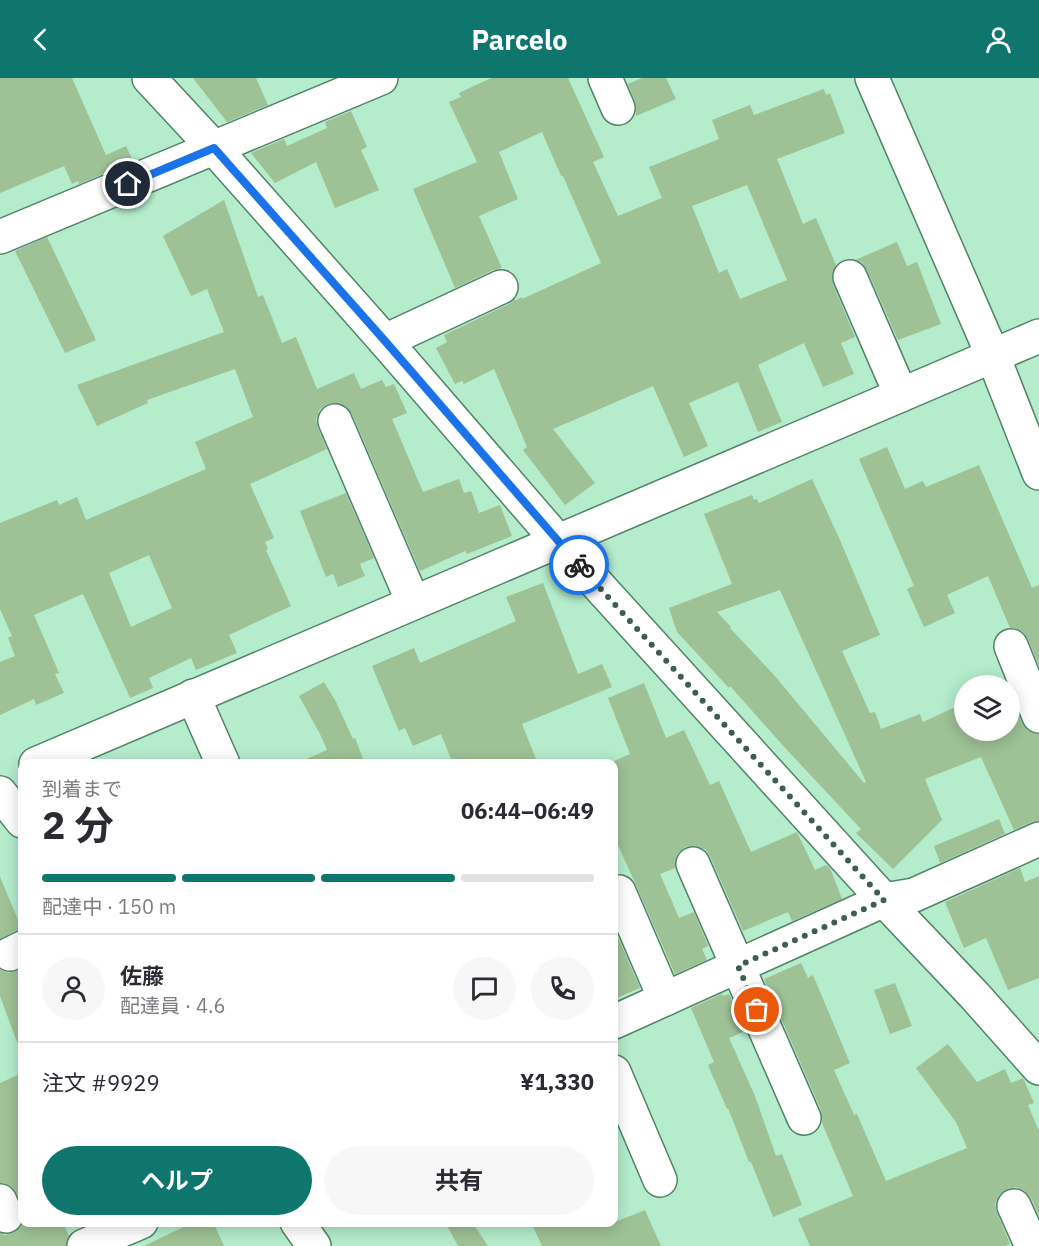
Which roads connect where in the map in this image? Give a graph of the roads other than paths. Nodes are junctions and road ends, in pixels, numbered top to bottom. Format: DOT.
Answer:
graph roads {
  1 [pos="149,78"];
  2 [pos="381,78"];
  3 [pos="605,78"];
  4 [pos="872,78"];
  5 [pos="618,108"];
  6 [pos="214,148"];
  7 [pos="0,237"];
  8 [pos="850,277"];
  9 [pos="501,286"];
  10 [pos="1039,336"];
  11 [pos="385,341"];
  12 [pos="993,356"];
  13 [pos="901,395"];
  14 [pos="335,421"];
  15 [pos="1039,472"];
  16 [pos="557,540"];
  17 [pos="413,602"];
  18 [pos="1011,646"];
  19 [pos="193,696"];
  20 [pos="1039,716"];
  21 [pos="48,759"];
  22 [pos="221,759"];
  23 [pos="18,771"];
  24 [pos="0,779"];
  25 [pos="0,793"];
  26 [pos="18,816"];
  27 [pos="1039,839"];
  28 [pos="693,864"];
  29 [pos="619,892"];
  30 [pos="884,900"];
  31 [pos="738,966"];
  32 [pos="665,999"];
  33 [pos="618,1020"];
  34 [pos="1039,1068"];
  35 [pos="618,1081"];
  36 [pos="804,1118"];
  37 [pos="660,1180"];
  38 [pos="1014,1206"];
  39 [pos="129,1227"];
  40 [pos="301,1227"];
  41 [pos="84,1246"];
  42 [pos="314,1246"];
  43 [pos="1032,1246"];
  1 -- 6 [label="street"];
  2 -- 6 [label="street"];
  3 -- 5 [label="street"];
  4 -- 12 [label="street"];
  6 -- 7 [label="street"];
  6 -- 11 [label="street"];
  8 -- 13 [label="street"];
  9 -- 11 [label="street"];
  10 -- 12 [label="street"];
  11 -- 16 [label="street"];
  12 -- 13 [label="street"];
  12 -- 15 [label="street"];
  13 -- 16 [label="street"];
  14 -- 17 [label="street"];
  16 -- 17 [label="street"];
  16 -- 30 [label="street"];
  17 -- 19 [label="street"];
  18 -- 20 [label="street"];
  19 -- 21 [label="street"];
  19 -- 22 [label="street"];
  23 -- 24 [label="street"];
  25 -- 26 [label="street"];
  27 -- 30 [label="street"];
  28 -- 31 [label="street"];
  29 -- 32 [label="street"];
  30 -- 31 [label="street"];
  30 -- 34 [label="street"];
  31 -- 32 [label="street"];
  31 -- 36 [label="street"];
  32 -- 33 [label="street"];
  35 -- 37 [label="street"];
  38 -- 43 [label="street"];
  39 -- 41 [label="street"];
  40 -- 42 [label="street"];
}
